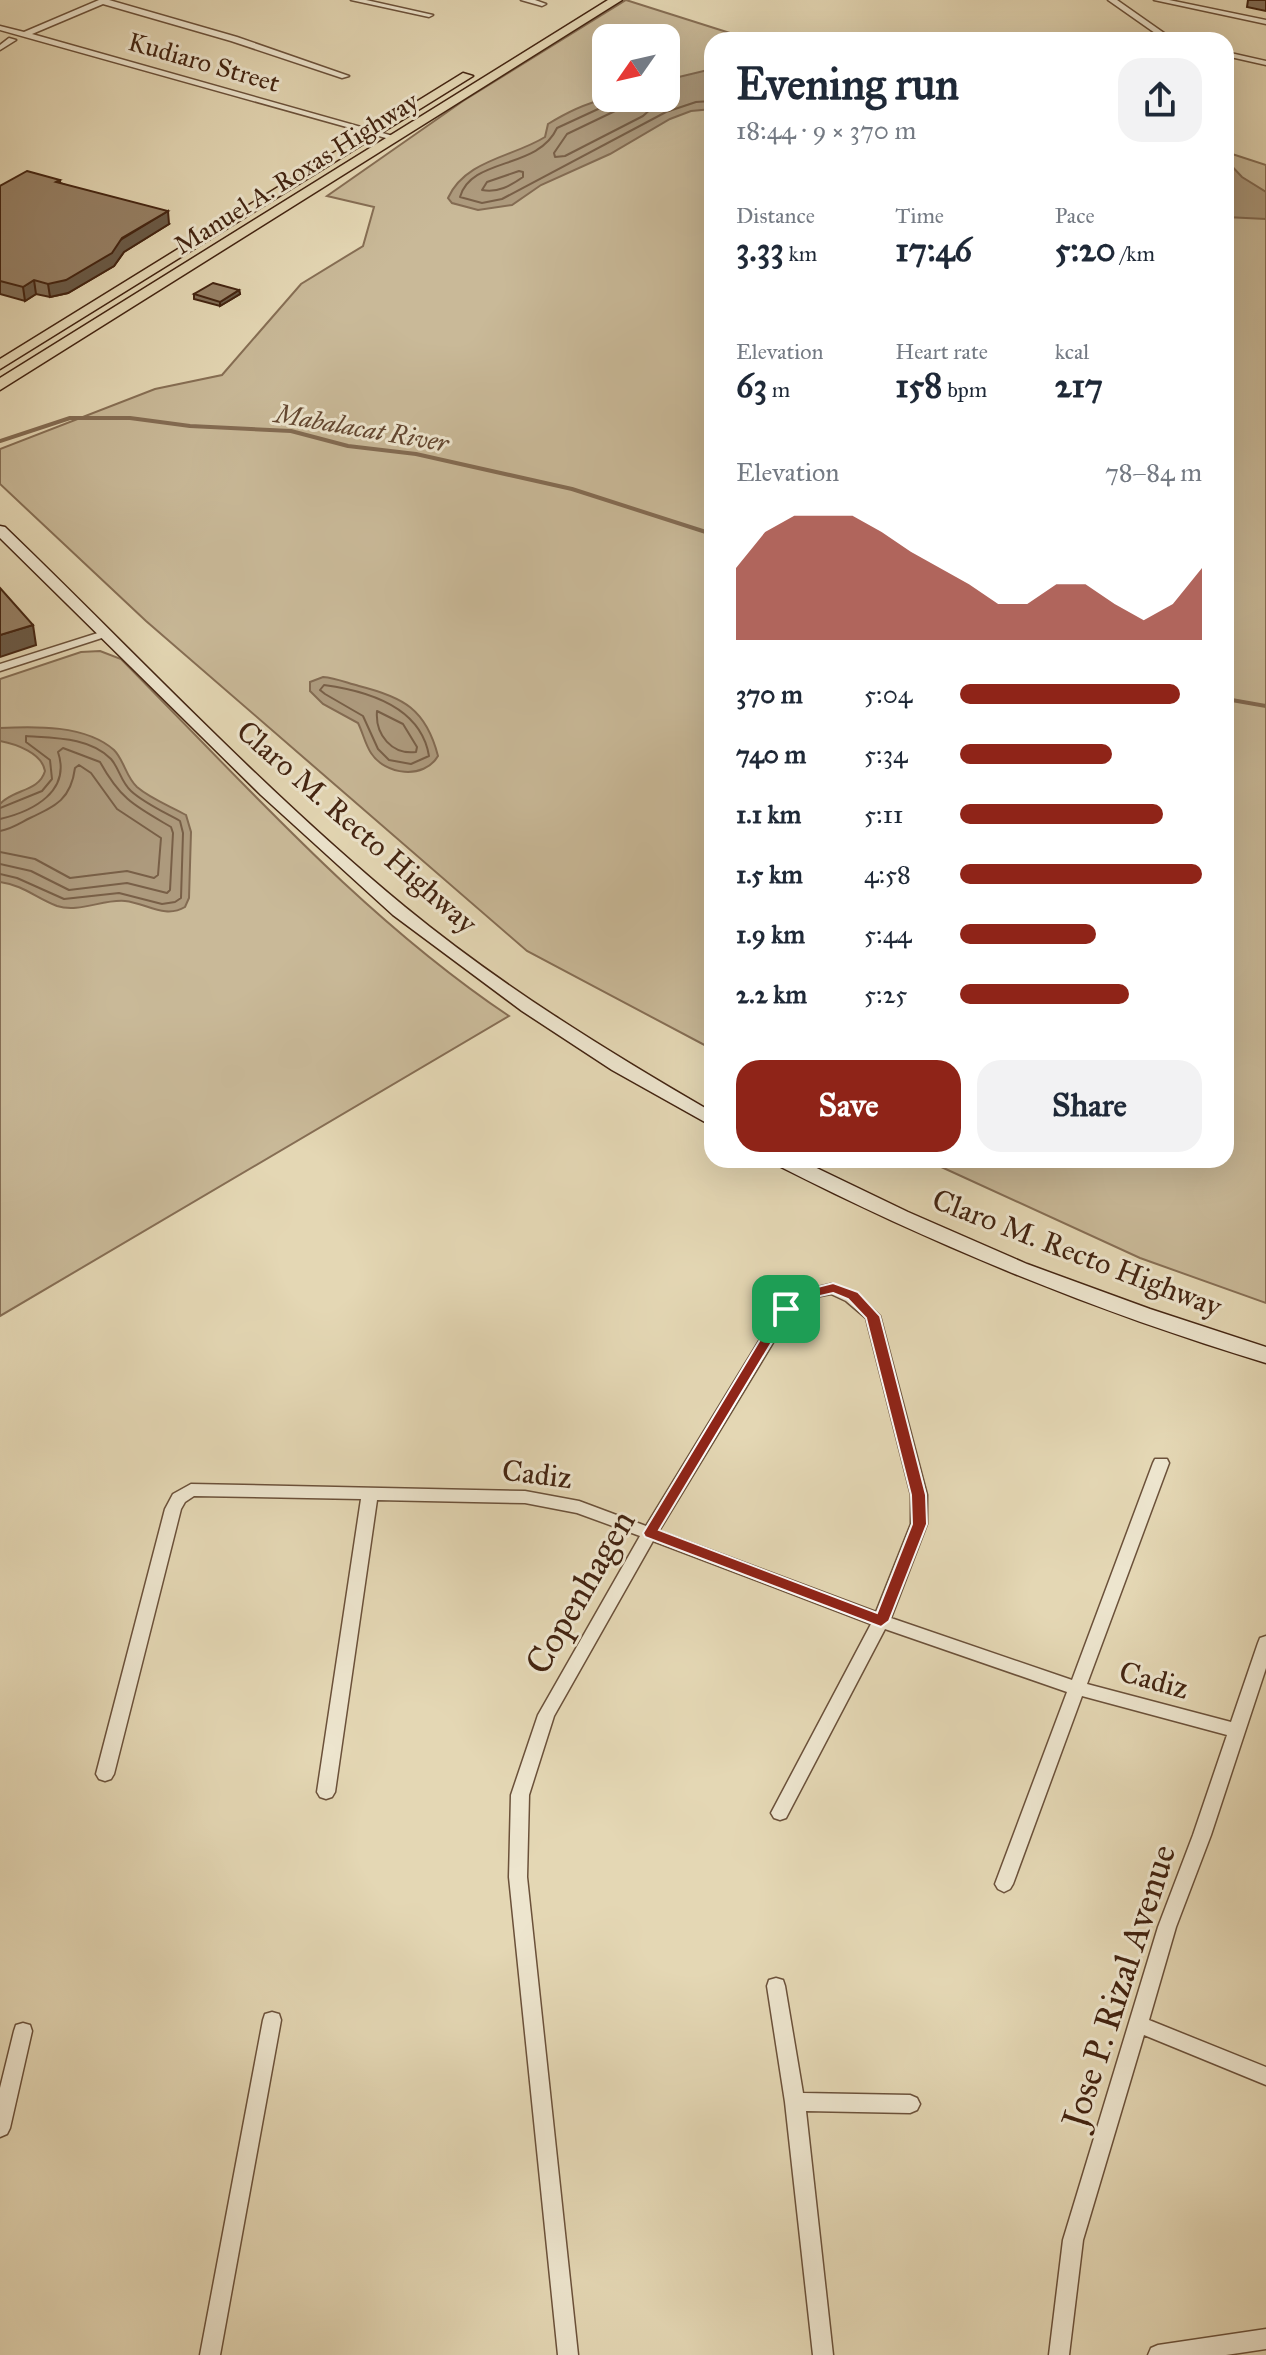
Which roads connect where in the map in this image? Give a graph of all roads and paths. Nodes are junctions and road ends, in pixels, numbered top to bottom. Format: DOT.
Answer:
graph roads {
  1 [pos="355,0"];
  2 [pos="525,0"];
  3 [pos="590,0"];
  4 [pos="616,0"];
  5 [pos="1112,0"];
  6 [pos="1158,0"];
  7 [pos="103,1"];
  8 [pos="542,4"];
  9 [pos="429,15"];
  10 [pos="1266,22"];
  11 [pos="0,28"];
  12 [pos="1158,32"];
  13 [pos="24,35"];
  14 [pos="12,40"];
  15 [pos="0,48"];
  16 [pos="1234,56"];
  17 [pos="1266,63"];
  18 [pos="345,76"];
  19 [pos="374,132"];
  20 [pos="396,138"];
  21 [pos="0,365"];
  22 [pos="0,385"];
  23 [pos="0,530"];
  24 [pos="104,634"];
  25 [pos="0,668"];
  26 [pos="704,1115"];
  27 [pos="800,1168"];
  28 [pos="1265,1356"];
  29 [pos="1161,1463"];
  30 [pos="370,1493"];
  31 [pos="650,1533"];
  32 [pos="881,1621"];
  33 [pos="1266,1643"];
  34 [pos="1076,1688"];
  35 [pos="1235,1730"];
  36 [pos="105,1774"];
  37 [pos="326,1792"];
  38 [pos="780,1813"];
  39 [pos="1004,1884"];
  40 [pos="776,1986"];
  41 [pos="272,2020"];
  42 [pos="1138,2024"];
  43 [pos="23,2031"];
  44 [pos="1266,2076"];
  45 [pos="795,2102"];
  46 [pos="910,2104"];
  47 [pos="0,2128"];
  48 [pos="1266,2339"];
  49 [pos="210,2355"];
  50 [pos="568,2355"];
  51 [pos="823,2355"];
  52 [pos="1059,2355"];
  53 [pos="1158,2355"];
  1 -- 9 [label="street"];
  2 -- 8 [label="street"];
  3 -- 19 [label="main road, Manuel A. Roxas Highway"];
  4 -- 20 [label="main road, Manuel A. Roxas Highway"];
  5 -- 12 [label="street"];
  6 -- 10 [label="street"];
  7 -- 13 [label="street"];
  7 -- 18 [label="street"];
  11 -- 13 [label="street, Kudiaro Street"];
  13 -- 19 [label="street, Kudiaro Street"];
  14 -- 15 [label="street"];
  16 -- 17 [label="street"];
  19 -- 20 [label="street, Kudiaro Street"];
  19 -- 21 [label="main road, Manuel A. Roxas Highway"];
  20 -- 22 [label="main road, Manuel A. Roxas Highway"];
  23 -- 24 [label="main road, Claro M. Recto Highway"];
  24 -- 25 [label="street"];
  24 -- 26 [label="main road, Claro M. Recto Highway"];
  27 -- 28 [label="main road, Claro M. Recto Highway"];
  29 -- 34 [label="street"];
  30 -- 31 [label="street, Cadiz"];
  30 -- 36 [label="street, Cadiz"];
  30 -- 37 [label="street"];
  31 -- 32 [label="street, Cadiz"];
  31 -- 32 [label="street, Copenhagen"];
  31 -- 50 [label="street, Copenhagen"];
  32 -- 34 [label="street, Cadiz"];
  32 -- 38 [label="street, Copenhagen"];
  33 -- 35 [label="street, Jose P. Rizal Avenue"];
  34 -- 35 [label="street, Cadiz"];
  34 -- 39 [label="street"];
  35 -- 42 [label="street, Jose P. Rizal Avenue"];
  40 -- 45 [label="street"];
  41 -- 49 [label="street"];
  42 -- 44 [label="street"];
  42 -- 52 [label="street, Jose P. Rizal Avenue"];
  43 -- 47 [label="street"];
  45 -- 46 [label="street"];
  45 -- 51 [label="street"];
  48 -- 53 [label="street"];
}
